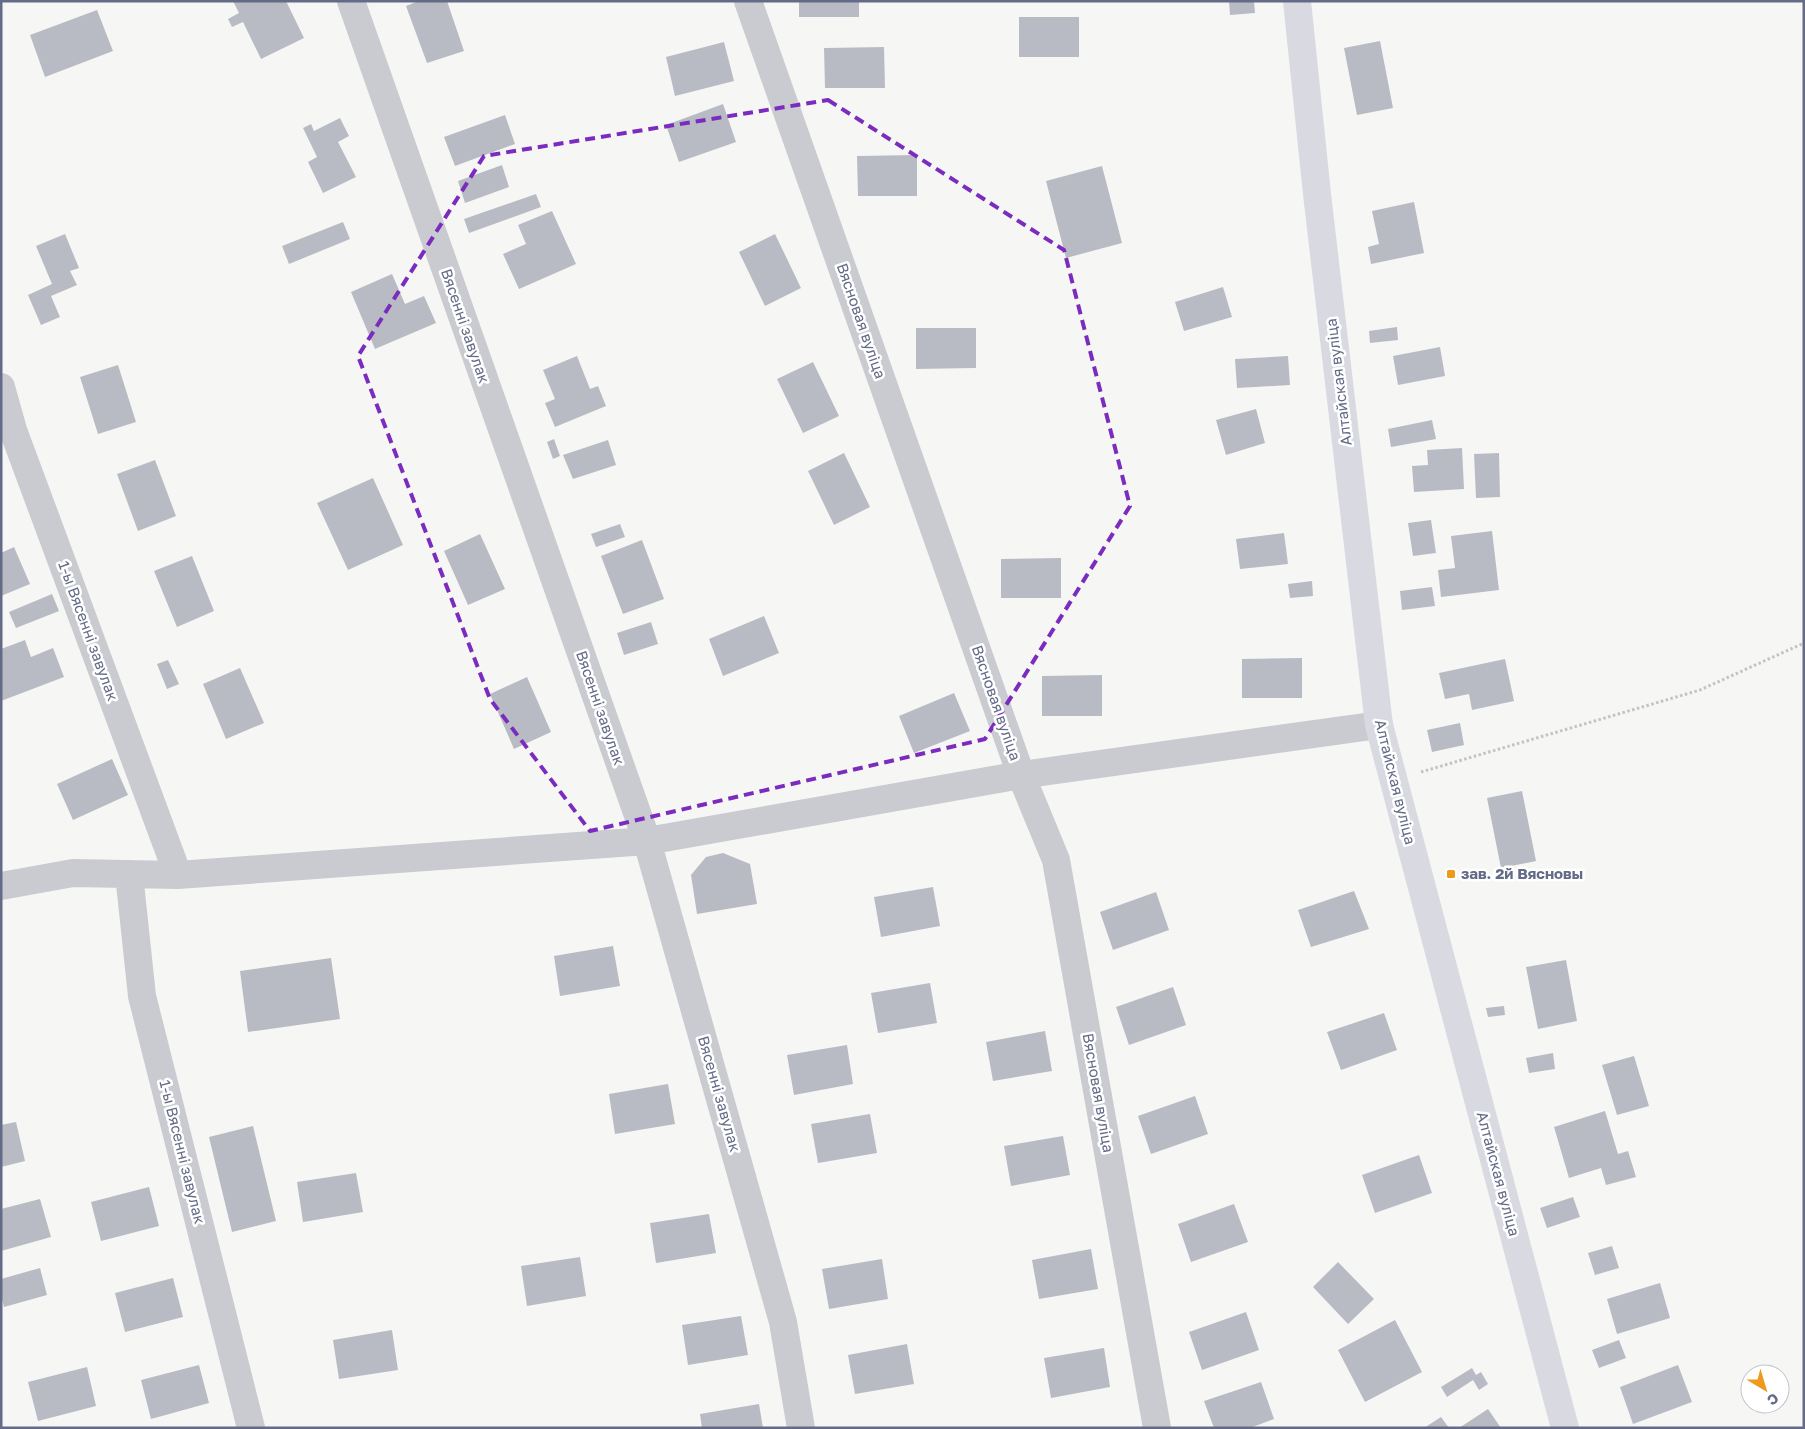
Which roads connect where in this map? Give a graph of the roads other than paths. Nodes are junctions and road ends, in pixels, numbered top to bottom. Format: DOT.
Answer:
graph roads {
  1 [pos="351,1"];
  2 [pos="748,1"];
  3 [pos="1297,1"];
  4 [pos="1,387"];
  5 [pos="1379,725"];
  6 [pos="1021,775"];
  7 [pos="647,841"];
  8 [pos="129,874"];
  9 [pos="178,875"];
  10 [pos="1,886"];
  11 [pos="252,1428"];
  12 [pos="801,1428"];
  13 [pos="1157,1428"];
  14 [pos="1565,1428"];
  1 -- 7 [label="street, Вясенні завулак"];
  2 -- 6 [label="street, Вясновая вуліца"];
  3 -- 5 [label="main road, Алтайская вуліца"];
  4 -- 9 [label="street, 1-ы Вясенні завулак"];
  5 -- 6 [label="street"];
  5 -- 14 [label="main road, Алтайская вуліца"];
  6 -- 7 [label="street"];
  6 -- 13 [label="street, Вясновая вуліца"];
  7 -- 9 [label="street"];
  7 -- 12 [label="street, Вясенні завулак"];
  8 -- 9 [label="street"];
  8 -- 10 [label="street"];
  8 -- 11 [label="street, 1-ы Вясенні завулак"];
}
